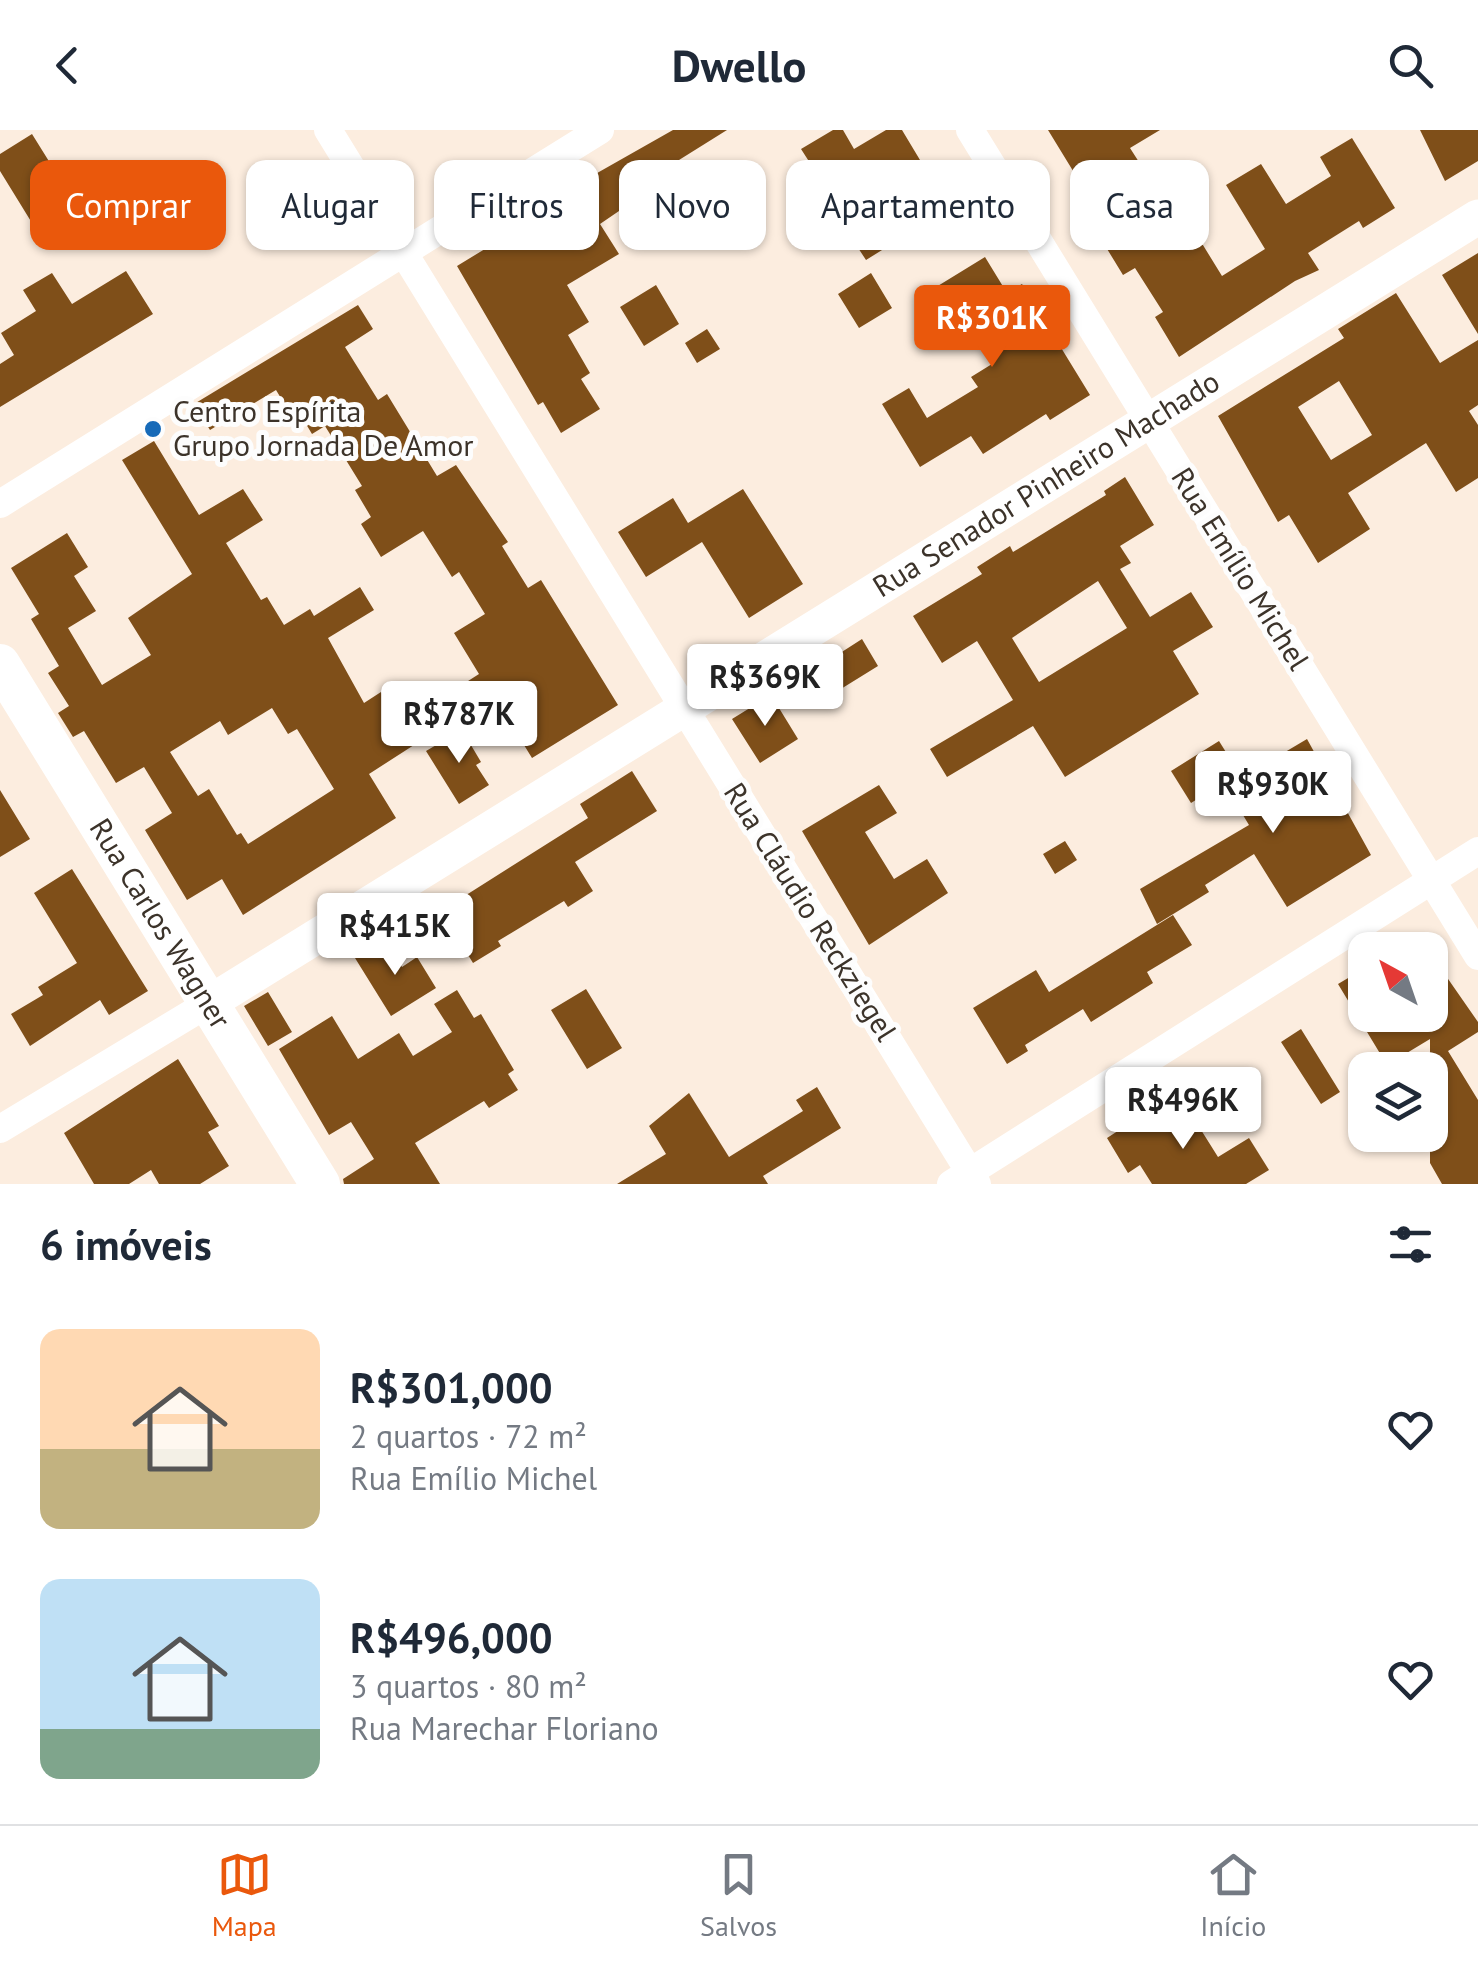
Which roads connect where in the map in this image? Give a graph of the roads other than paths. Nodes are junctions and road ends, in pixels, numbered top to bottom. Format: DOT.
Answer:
graph roads {
  1 [pos="328,130"];
  2 [pos="600,130"];
  3 [pos="970,130"];
  4 [pos="1478,217"];
  5 [pos="403,251"];
  6 [pos="1150,422"];
  7 [pos="0,504"];
  8 [pos="0,664"];
  9 [pos="685,710"];
  10 [pos="1478,850"];
  11 [pos="1431,880"];
  12 [pos="1478,956"];
  13 [pos="209,1003"];
  14 [pos="0,1129"];
  15 [pos="966,1180"];
  16 [pos="320,1184"];
  1 -- 5 [label="street, Rua Cláudio Reckziegel"];
  2 -- 5 [label="street"];
  3 -- 6 [label="street, Rua Emílio Michel"];
  4 -- 6 [label="street, Rua Senador Pinheiro Machado"];
  5 -- 7 [label="street"];
  5 -- 9 [label="street, Rua Cláudio Reckziegel"];
  6 -- 9 [label="street, Rua Senador Pinheiro Machado"];
  6 -- 11 [label="street, Rua Emílio Michel"];
  8 -- 13 [label="main road, Rua Carlos Wagner"];
  9 -- 13 [label="street, Rua Senador Pinheiro Machado"];
  9 -- 15 [label="street, Rua Cláudio Reckziegel"];
  10 -- 11 [label="street"];
  11 -- 12 [label="street, Rua Emílio Michel"];
  11 -- 15 [label="street"];
  13 -- 14 [label="street, Rua Senador Pinheiro Machado"];
  13 -- 16 [label="main road, Rua Carlos Wagner"];
}
